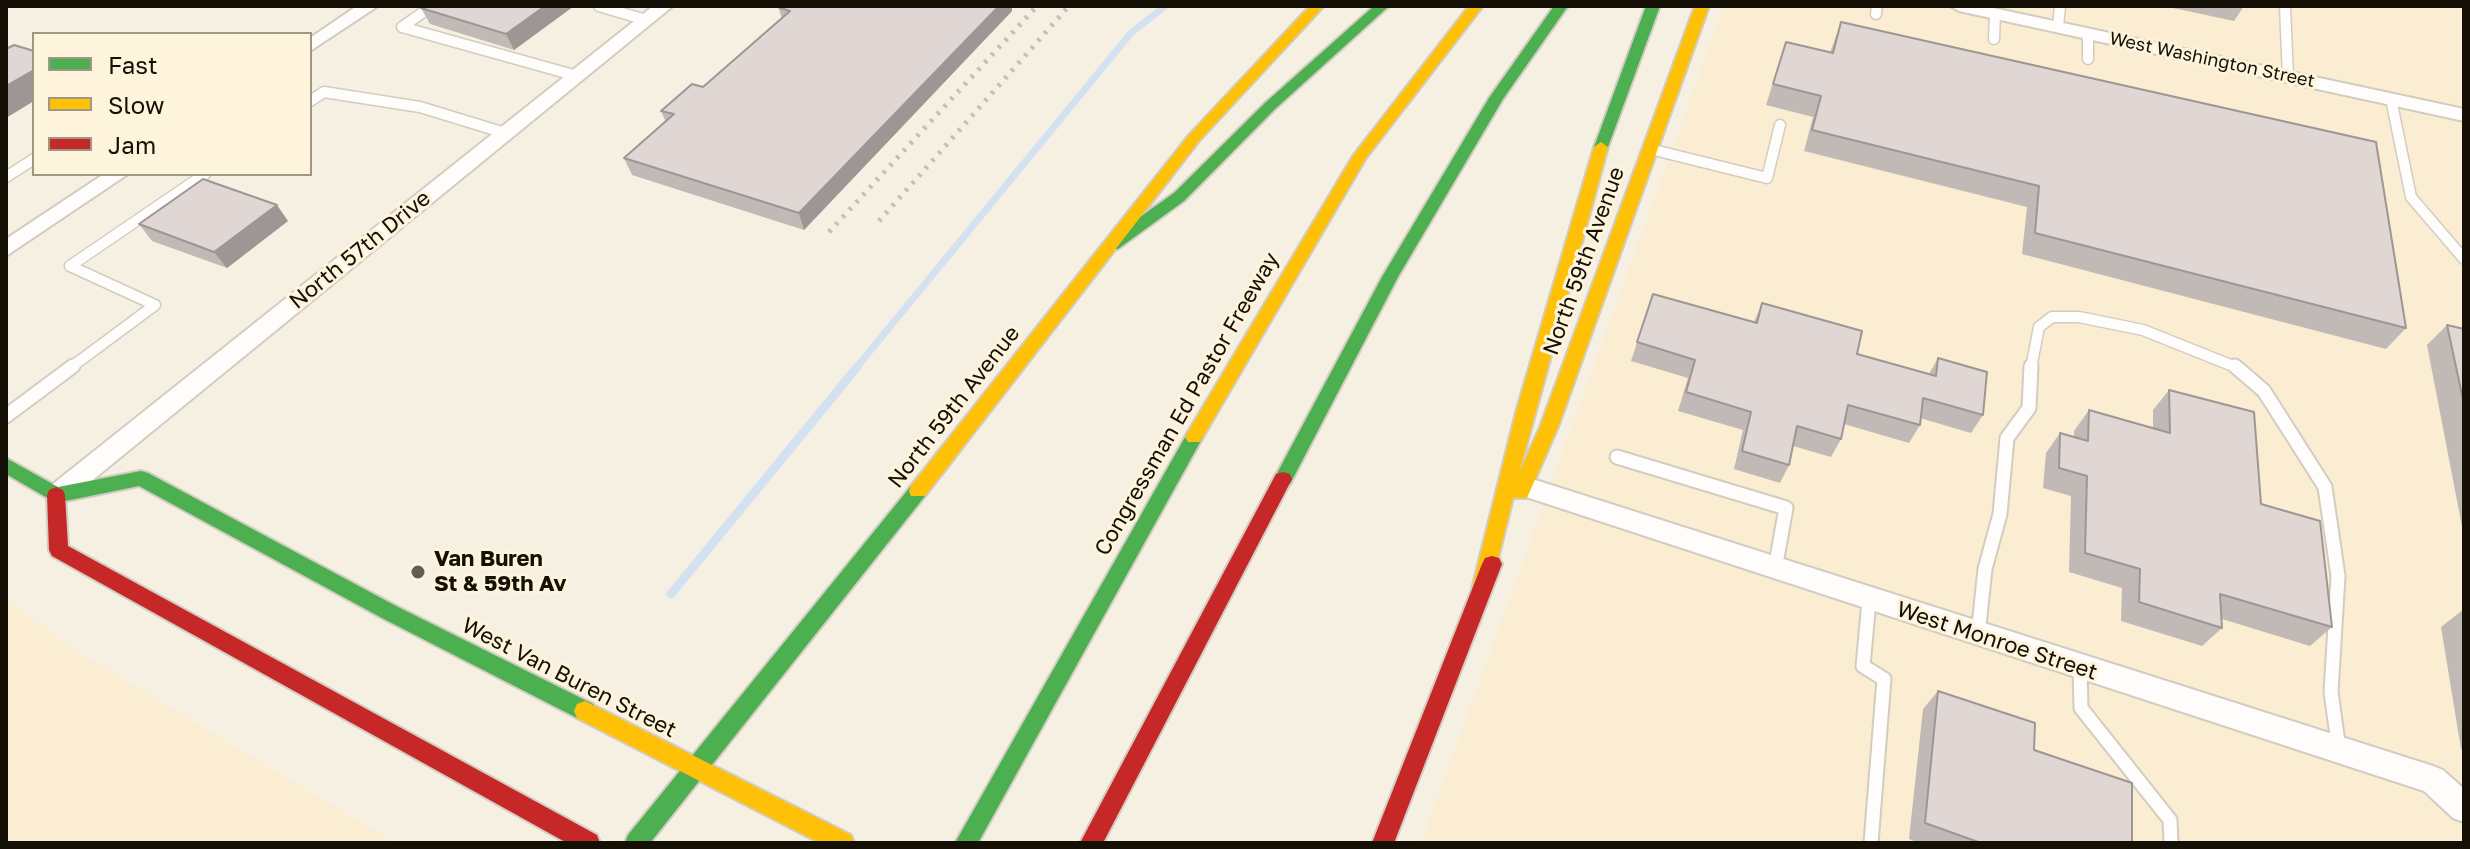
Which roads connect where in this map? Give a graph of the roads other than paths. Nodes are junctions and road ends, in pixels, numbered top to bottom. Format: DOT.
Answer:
graph roads {
  1 [pos="369,6"];
  2 [pos="432,6"];
  3 [pos="599,6"];
  4 [pos="664,6"];
  5 [pos="1317,6"];
  6 [pos="1382,6"];
  7 [pos="1476,6"];
  8 [pos="1561,6"];
  9 [pos="1653,6"];
  10 [pos="1702,6"];
  11 [pos="1959,6"];
  12 [pos="2060,6"];
  13 [pos="2285,6"];
  14 [pos="1995,14"];
  15 [pos="646,20"];
  16 [pos="2058,27"];
  17 [pos="2088,34"];
  18 [pos="1994,39"];
  19 [pos="312,45"];
  20 [pos="2088,59"];
  21 [pos="577,76"];
  22 [pos="2288,77"];
  23 [pos="2391,99"];
  24 [pos="312,100"];
  25 [pos="2464,115"];
  26 [pos="1780,125"];
  27 [pos="505,133"];
  28 [pos="1650,149"];
  29 [pos="32,160"];
  30 [pos="115,176"];
  31 [pos="202,176"];
  32 [pos="6,177"];
  33 [pos="1112,245"];
  34 [pos="6,249"];
  35 [pos="2464,259"];
  36 [pos="6,416"];
  37 [pos="1617,457"];
  38 [pos="6,465"];
  39 [pos="1523,486"];
  40 [pos="56,495"];
  41 [pos="1775,569"];
  42 [pos="1482,589"];
  43 [pos="1869,601"];
  44 [pos="1978,635"];
  45 [pos="2080,668"];
  46 [pos="2339,750"];
  47 [pos="695,770"];
  48 [pos="2464,808"];
  49 [pos="589,843"];
  50 [pos="636,843"];
  51 [pos="843,843"];
  52 [pos="966,843"];
  53 [pos="1091,843"];
  54 [pos="1383,843"];
  55 [pos="1871,843"];
  56 [pos="2171,843"];
  1 -- 19 [label="street"];
  2 -- 21 [label="lane"];
  3 -- 15 [label="lane"];
  4 -- 15 [label="street, North 57th Drive"];
  5 -- 33 [label="main road, North 59th Avenue"];
  6 -- 33 [label="main road"];
  7 -- 52 [label="main road, Congressman Ed Pastor Freeway"];
  8 -- 53 [label="main road"];
  9 -- 42 [label="main road"];
  10 -- 28 [label="main road, North 59th Avenue"];
  11 -- 14 [label="street, West Washington Street"];
  12 -- 16 [label="lane"];
  13 -- 22 [label="lane"];
  14 -- 16 [label="street, West Washington Street"];
  14 -- 18 [label="lane"];
  15 -- 21 [label="street, North 57th Drive"];
  16 -- 17 [label="street, West Washington Street"];
  17 -- 20 [label="lane"];
  17 -- 22 [label="street, West Washington Street"];
  21 -- 27 [label="street, North 57th Drive"];
  22 -- 23 [label="street, West Washington Street"];
  23 -- 25 [label="street, West Washington Street"];
  23 -- 35 [label="lane"];
  24 -- 27 [label="lane"];
  26 -- 28 [label="lane"];
  27 -- 40 [label="street, North 57th Drive"];
  28 -- 39 [label="main road, North 59th Avenue"];
  29 -- 32 [label="lane"];
  30 -- 34 [label="street"];
  31 -- 36 [label="lane"];
  33 -- 47 [label="main road, North 59th Avenue"];
  37 -- 41 [label="lane"];
  38 -- 40 [label="main road"];
  39 -- 41 [label="street, West Monroe Street"];
  39 -- 42 [label="main road, North 59th Avenue"];
  40 -- 47 [label="main road, West Van Buren Street"];
  40 -- 49 [label="main road"];
  41 -- 43 [label="street, West Monroe Street"];
  42 -- 54 [label="main road, North 59th Avenue"];
  43 -- 44 [label="street, West Monroe Street"];
  43 -- 55 [label="lane"];
  44 -- 45 [label="street, West Monroe Street"];
  44 -- 46 [label="lane"];
  45 -- 46 [label="street, West Monroe Street"];
  45 -- 56 [label="lane"];
  46 -- 48 [label="street, West Monroe Street"];
  47 -- 50 [label="main road, North 59th Avenue"];
  47 -- 51 [label="main road, West Van Buren Street"];
}
